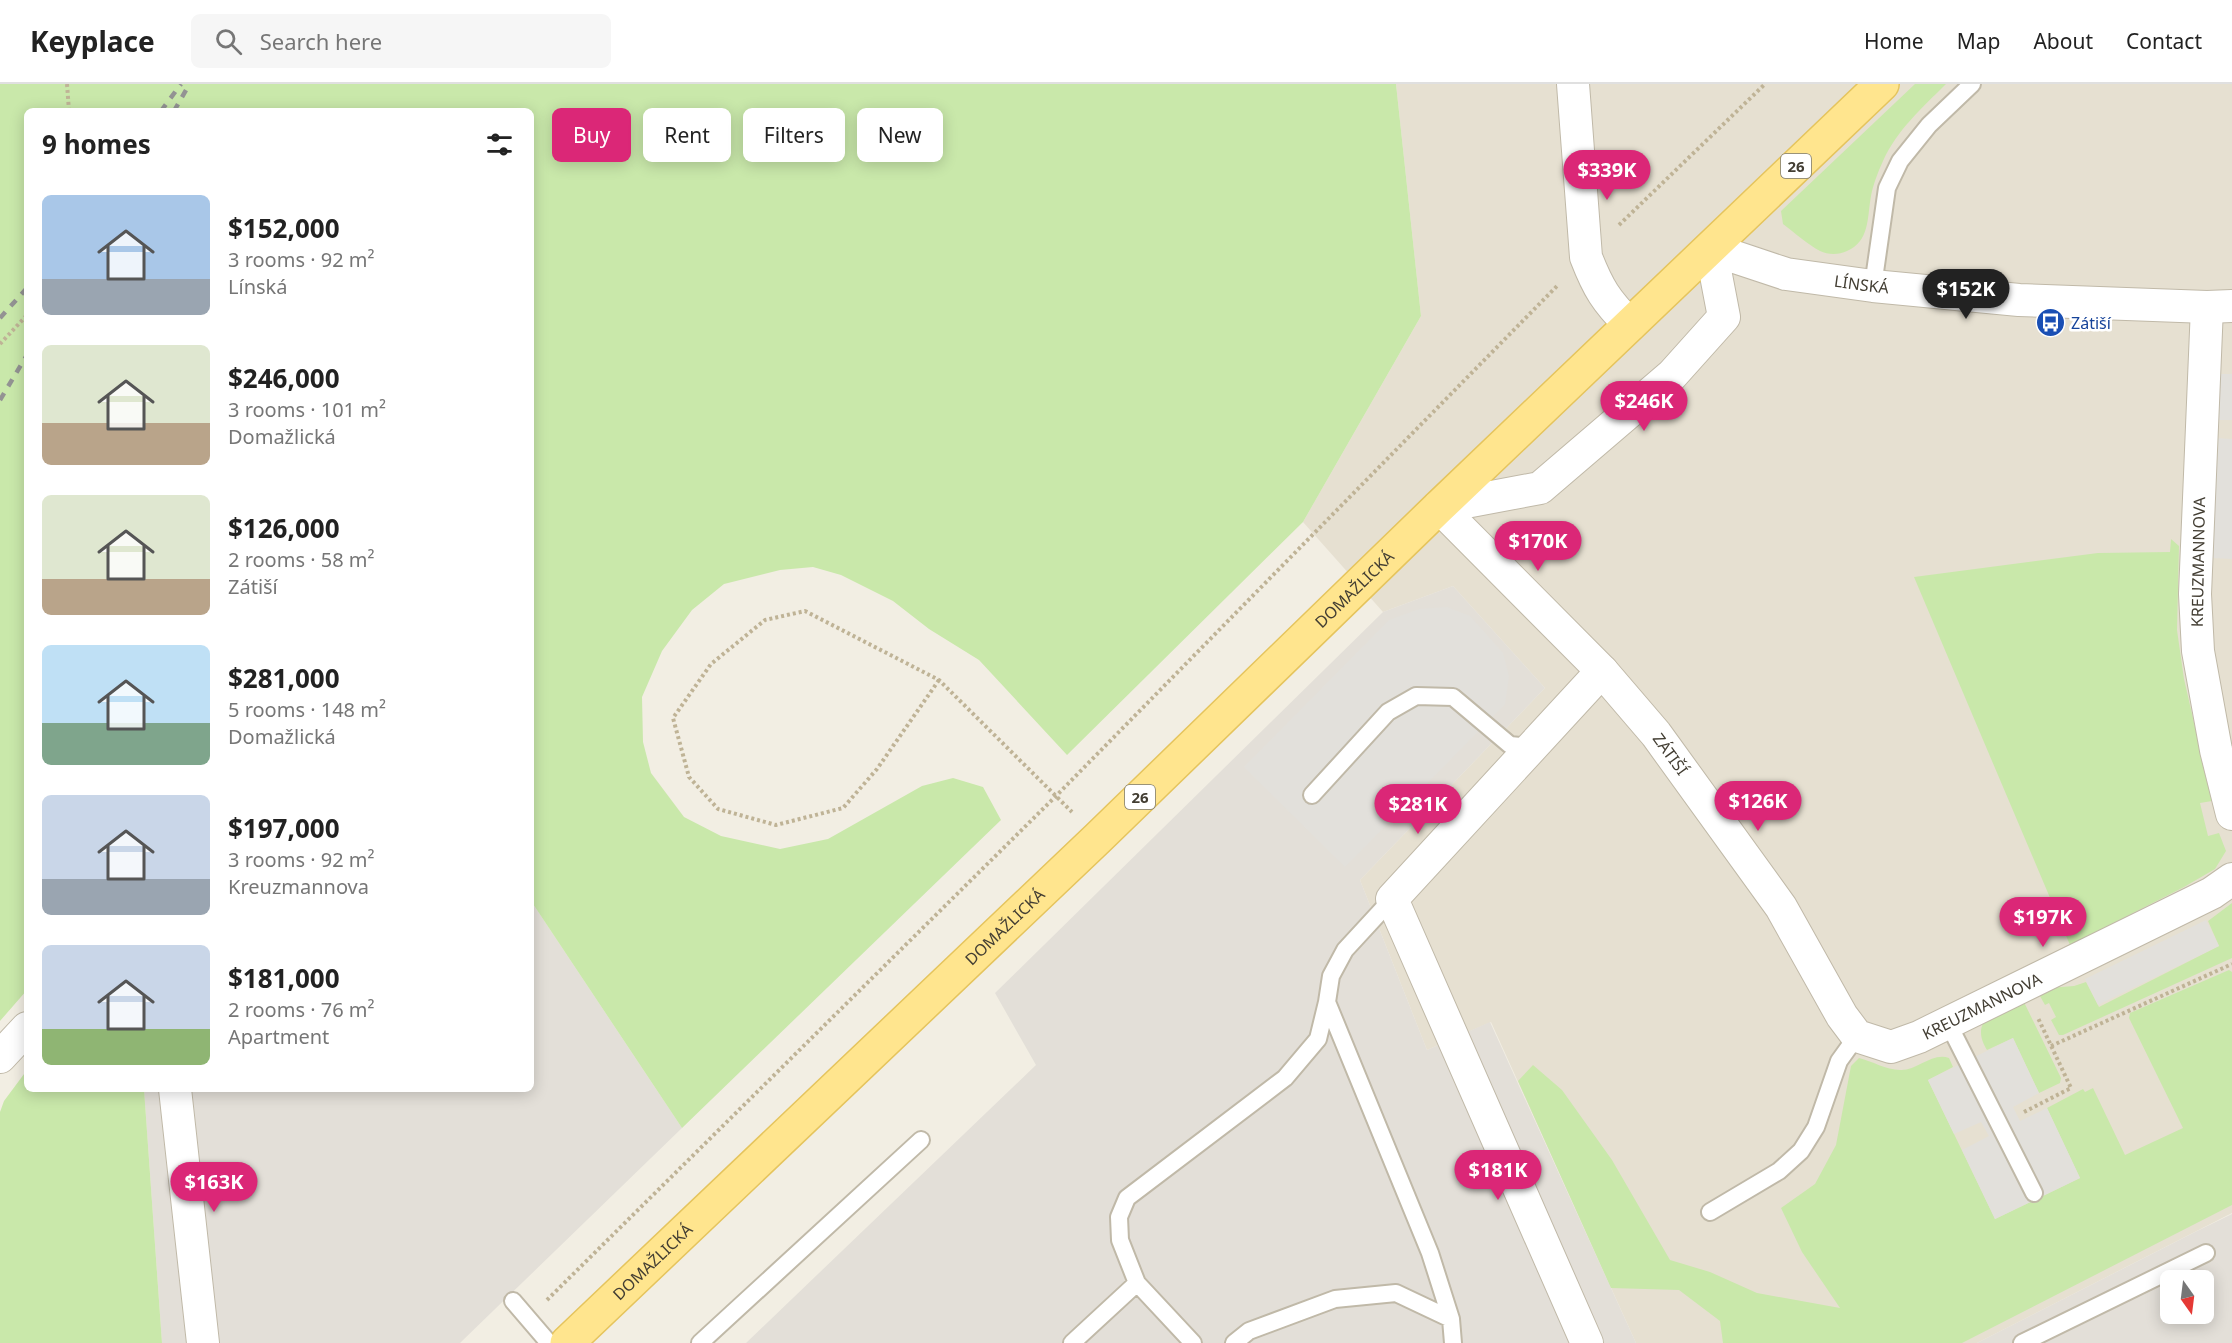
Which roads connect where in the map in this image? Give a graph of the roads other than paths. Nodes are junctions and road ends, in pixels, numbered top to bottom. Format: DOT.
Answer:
graph roads {
  1 [pos="1573,84"];
  2 [pos="1882,84"];
  3 [pos="1972,84"];
  4 [pos="1711,249"];
  5 [pos="1873,286"];
  6 [pos="2220,306"];
  7 [pos="1630,325"];
  8 [pos="1439,507"];
  9 [pos="1602,671"];
  10 [pos="1532,747"];
  11 [pos="1312,795"];
  12 [pos="2232,814"];
  13 [pos="2232,879"];
  14 [pos="1392,899"];
  15 [pos="1327,1002"];
  16 [pos="1948,1023"];
  17 [pos="24,1031"];
  18 [pos="1857,1036"];
  19 [pos="0,1057"];
  20 [pos="176,1092"];
  21 [pos="921,1140"];
  22 [pos="2034,1192"];
  23 [pos="1710,1212"];
  24 [pos="2206,1253"];
  25 [pos="1137,1283"];
  26 [pos="513,1301"];
  27 [pos="1451,1319"];
  28 [pos="203,1343"];
  29 [pos="549,1343"];
  30 [pos="567,1343"];
  31 [pos="700,1343"];
  32 [pos="1072,1343"];
  33 [pos="1193,1343"];
  34 [pos="1234,1343"];
  35 [pos="1453,1343"];
  36 [pos="1587,1343"];
  37 [pos="2022,1343"];
  1 -- 7 [label="street"];
  2 -- 4 [label="main road, DOMAŽLICKÁ / 26"];
  3 -- 5 [label="lane"];
  4 -- 5 [label="street, LÍNSKÁ"];
  4 -- 7 [label="main road, DOMAŽLICKÁ / 26"];
  4 -- 8 [label="street"];
  5 -- 6 [label="street, LÍNSKÁ"];
  6 -- 12 [label="street, KREUZMANNOVA"];
  7 -- 8 [label="main road, DOMAŽLICKÁ / 26"];
  8 -- 9 [label="street, ZÁTIŠÍ"];
  8 -- 30 [label="main road, DOMAŽLICKÁ / 26"];
  9 -- 10 [label="street"];
  9 -- 18 [label="street, ZÁTIŠÍ"];
  10 -- 11 [label="lane"];
  10 -- 14 [label="street"];
  13 -- 16 [label="street, KREUZMANNOVA"];
  14 -- 15 [label="lane"];
  14 -- 36 [label="street"];
  15 -- 25 [label="lane"];
  15 -- 27 [label="lane"];
  16 -- 18 [label="street, KREUZMANNOVA"];
  16 -- 22 [label="lane"];
  17 -- 19 [label="street"];
  18 -- 23 [label="lane"];
  20 -- 28 [label="street"];
  21 -- 31 [label="lane"];
  24 -- 37 [label="lane"];
  25 -- 32 [label="lane"];
  25 -- 33 [label="lane"];
  26 -- 29 [label="lane"];
  27 -- 34 [label="lane"];
  27 -- 35 [label="lane"];
}
